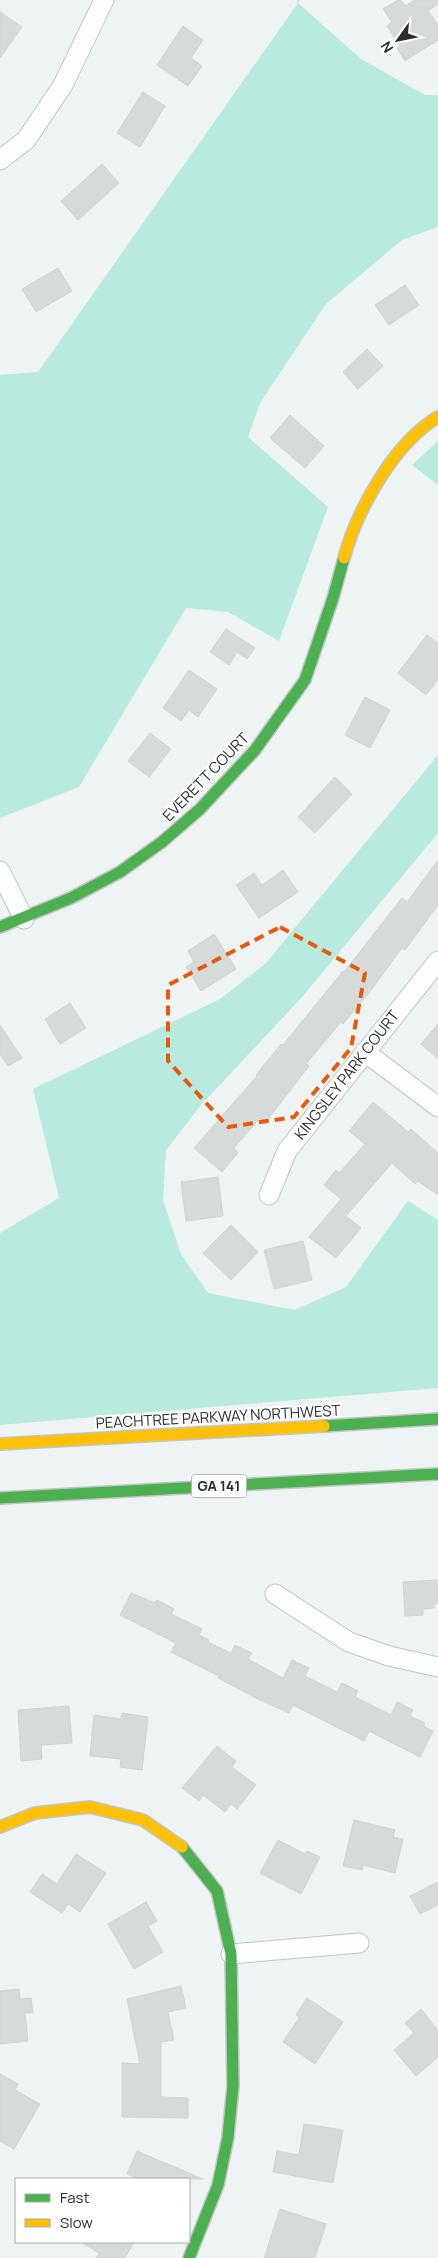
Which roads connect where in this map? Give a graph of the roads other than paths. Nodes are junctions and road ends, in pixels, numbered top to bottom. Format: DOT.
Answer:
graph roads {
  1 [pos="104,0"];
  2 [pos="0,160"];
  3 [pos="438,417"];
  4 [pos="0,871"];
  5 [pos="24,918"];
  6 [pos="0,928"];
  7 [pos="438,961"];
  8 [pos="365,1052"];
  9 [pos="438,1107"];
  10 [pos="269,1196"];
  11 [pos="438,1419"];
  12 [pos="0,1444"];
  13 [pos="438,1474"];
  14 [pos="0,1498"];
  15 [pos="275,1594"];
  16 [pos="438,1667"];
  17 [pos="0,1827"];
  18 [pos="358,1943"];
  19 [pos="231,1954"];
  20 [pos="189,2258"];
  1 -- 2 [label="street"];
  3 -- 5 [label="main road, EVERETT COURT"];
  4 -- 5 [label="street"];
  5 -- 6 [label="main road, EVERETT COURT"];
  7 -- 8 [label="street, KINGSLEY PARK COURT"];
  8 -- 9 [label="street"];
  8 -- 10 [label="street, KINGSLEY PARK COURT"];
  11 -- 12 [label="main road, PEACHTREE PARKWAY NORTHWEST"];
  13 -- 14 [label="main road, GA 141"];
  15 -- 16 [label="street"];
  17 -- 19 [label="main road"];
  18 -- 19 [label="street"];
  19 -- 20 [label="main road"];
}
